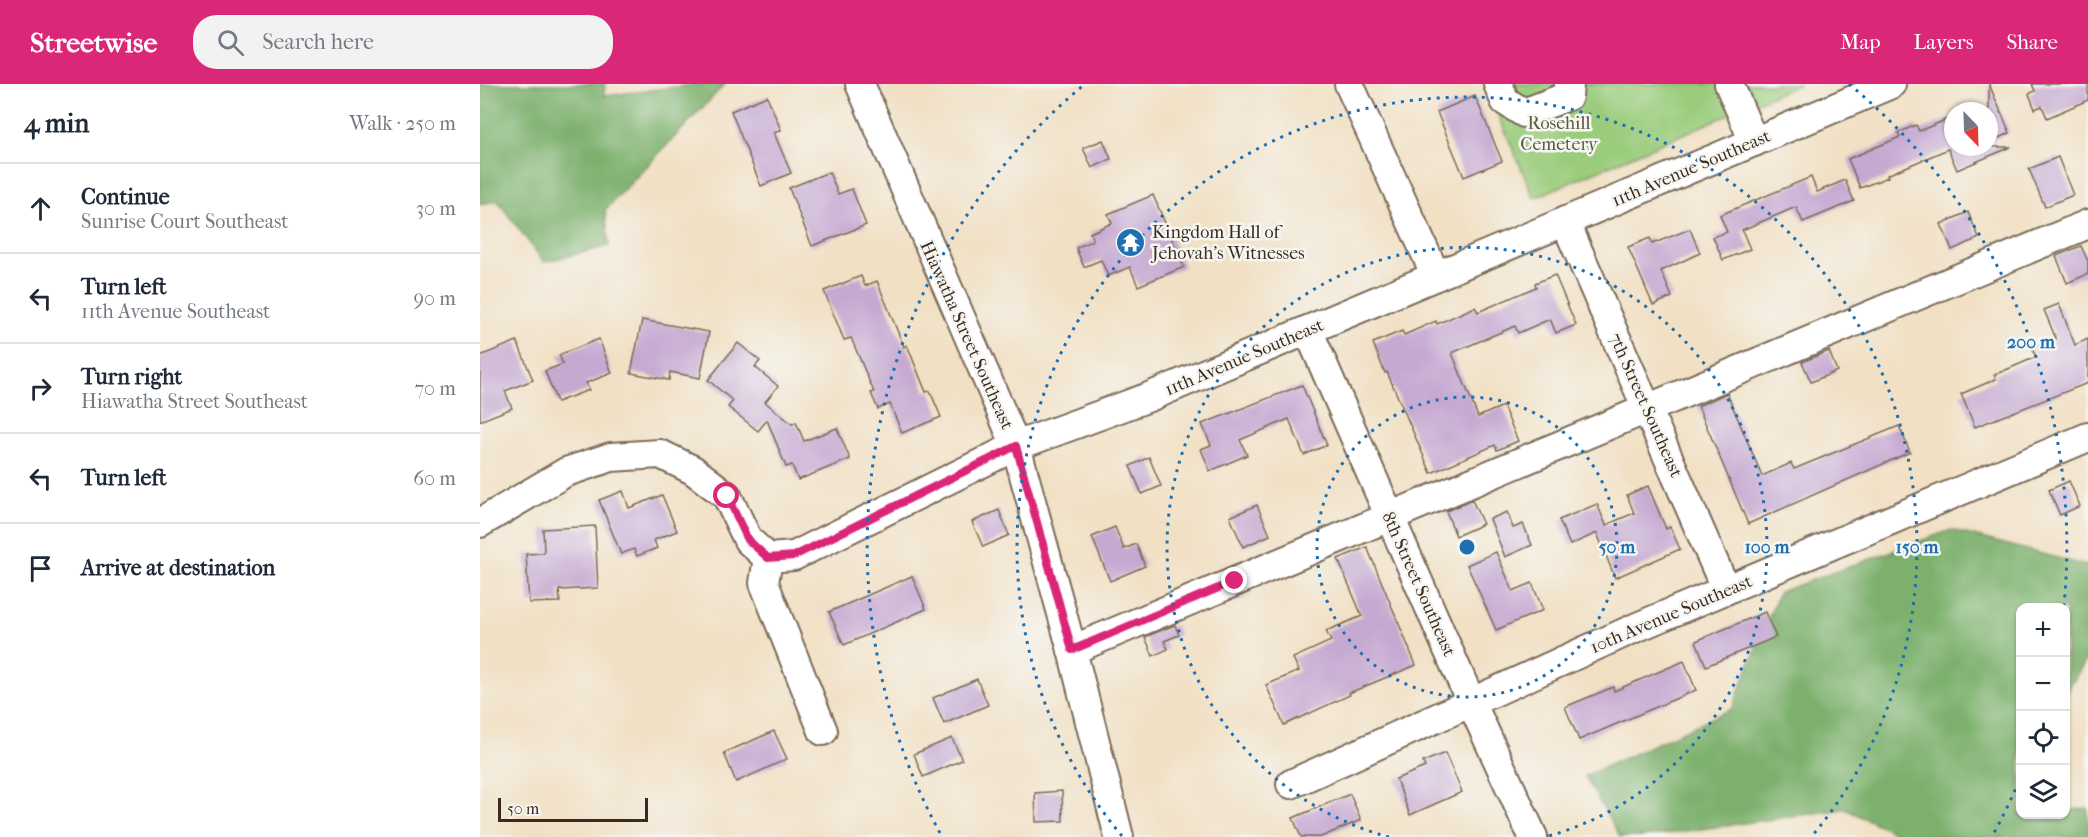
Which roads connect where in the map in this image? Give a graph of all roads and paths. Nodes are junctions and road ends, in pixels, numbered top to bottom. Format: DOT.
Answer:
graph roads {
  1 [pos="860,84"];
  2 [pos="1350,84"];
  3 [pos="1498,84"];
  4 [pos="1569,84"];
  5 [pos="1729,84"];
  6 [pos="1892,84"];
  7 [pos="1754,141"];
  8 [pos="1565,221"];
  9 [pos="2088,224"];
  10 [pos="1436,276"];
  11 [pos="1308,330"];
  12 [pos="1647,407"];
  13 [pos="2088,437"];
  14 [pos="1016,446"];
  15 [pos="1389,516"];
  16 [pos="480,523"];
  17 [pos="768,558"];
  18 [pos="1726,590"];
  19 [pos="1072,650"];
  20 [pos="1471,702"];
  21 [pos="823,731"];
  22 [pos="1291,784"];
  23 [pos="1119,837"];
  24 [pos="1533,837"];
  1 -- 14 [label="street, Hiawatha Street Southeast"];
  2 -- 10 [label="street"];
  3 -- 4 [label="street"];
  5 -- 7 [label="street"];
  6 -- 7 [label="street, 11th Avenue Southeast"];
  7 -- 8 [label="street, 11th Avenue Southeast"];
  8 -- 10 [label="street, 11th Avenue Southeast"];
  8 -- 12 [label="street, 7th Street Southeast"];
  9 -- 12 [label="street"];
  10 -- 11 [label="street, 11th Avenue Southeast"];
  11 -- 14 [label="street, 11th Avenue Southeast"];
  11 -- 15 [label="street, 8th Street Southeast"];
  12 -- 15 [label="street"];
  12 -- 18 [label="street, 7th Street Southeast"];
  13 -- 18 [label="street, 10th Avenue Southeast"];
  14 -- 17 [label="street, 11th Avenue Southeast"];
  14 -- 19 [label="street, Hiawatha Street Southeast"];
  15 -- 19 [label="street"];
  15 -- 20 [label="street, 8th Street Southeast"];
  16 -- 17 [label="street"];
  17 -- 21 [label="street"];
  18 -- 20 [label="street, 10th Avenue Southeast"];
  19 -- 23 [label="street, Hiawatha Street Southeast"];
  20 -- 22 [label="street, 10th Avenue Southeast"];
  20 -- 24 [label="street, 8th Street Southeast"];
}
